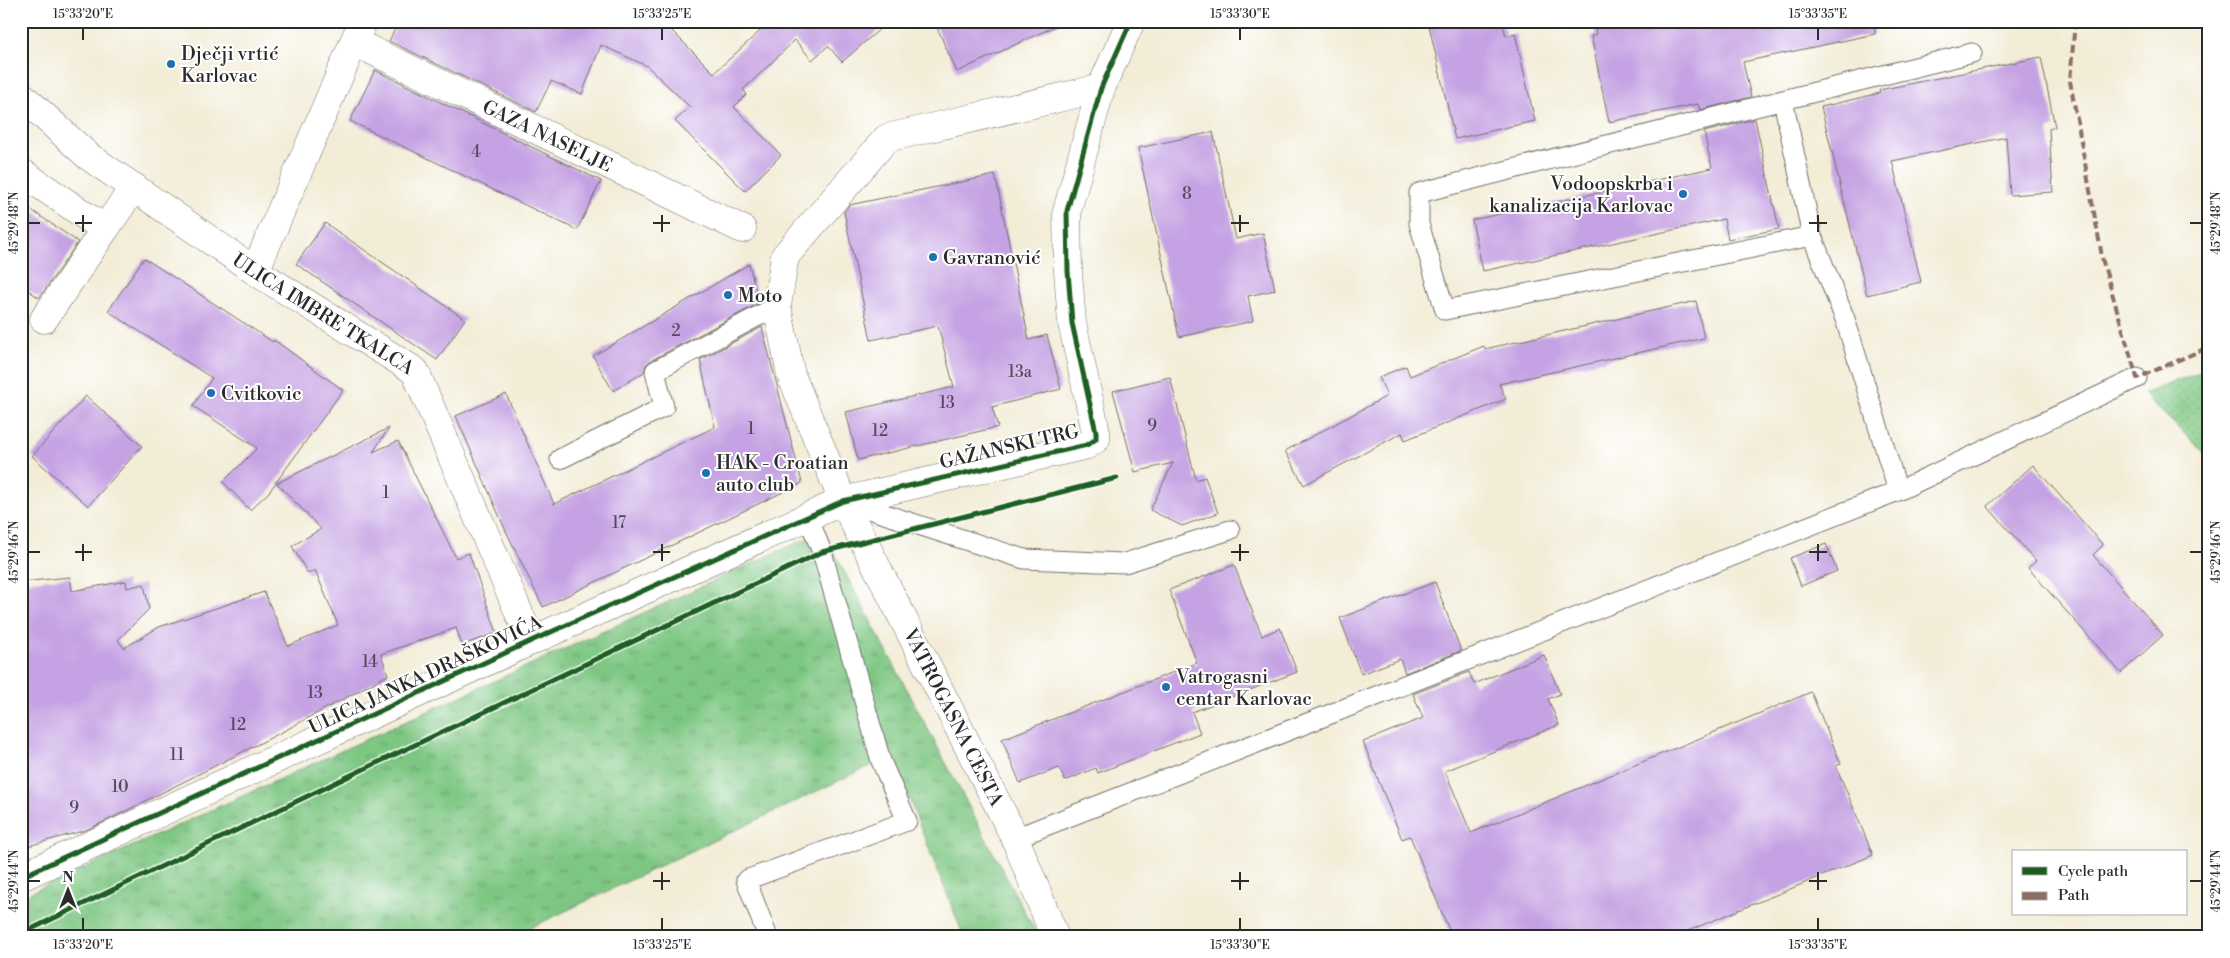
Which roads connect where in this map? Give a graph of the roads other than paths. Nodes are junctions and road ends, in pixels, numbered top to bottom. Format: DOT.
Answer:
graph roads {
  1 [pos="1131,21"];
  2 [pos="358,32"];
  3 [pos="1972,53"];
  4 [pos="1101,88"];
  5 [pos="21,95"];
  6 [pos="1783,100"];
  7 [pos="21,172"];
  8 [pos="134,187"];
  9 [pos="105,229"];
  10 [pos="742,229"];
  11 [pos="1812,236"];
  12 [pos="255,271"];
  13 [pos="777,306"];
  14 [pos="44,318"];
  15 [pos="2137,378"];
  16 [pos="560,459"];
  17 [pos="1898,491"];
  18 [pos="843,501"];
  19 [pos="808,518"];
  20 [pos="1230,530"];
  21 [pos="532,641"];
  22 [pos="1015,838"];
  23 [pos="21,878"];
  24 [pos="768,937"];
  25 [pos="1055,937"];
  1 -- 4 [label="street"];
  2 -- 10 [label="street, GAZA NASELJE"];
  2 -- 12 [label="street, GAZA NASELJE"];
  3 -- 6 [label="lane"];
  4 -- 13 [label="street"];
  4 -- 18 [label="street, GAŽANSKI TRG"];
  5 -- 8 [label="street, ULICA IMBRE TKALCA"];
  6 -- 11 [label="lane"];
  6 -- 11 [label="lane"];
  7 -- 9 [label="street"];
  8 -- 9 [label="street"];
  8 -- 12 [label="street, ULICA IMBRE TKALCA"];
  9 -- 14 [label="street"];
  11 -- 17 [label="lane"];
  12 -- 21 [label="street, ULICA IMBRE TKALCA"];
  13 -- 16 [label="lane"];
  13 -- 18 [label="street"];
  15 -- 17 [label="lane"];
  17 -- 22 [label="lane"];
  18 -- 19 [label="street, ULICA JANKA DRAŠKOVIĆA"];
  18 -- 20 [label="lane"];
  18 -- 22 [label="street, VATROGASNA CESTA"];
  19 -- 21 [label="street, ULICA JANKA DRAŠKOVIĆA"];
  19 -- 24 [label="lane"];
  21 -- 23 [label="street, ULICA JANKA DRAŠKOVIĆA"];
  22 -- 25 [label="street, VATROGASNA CESTA"];
}
